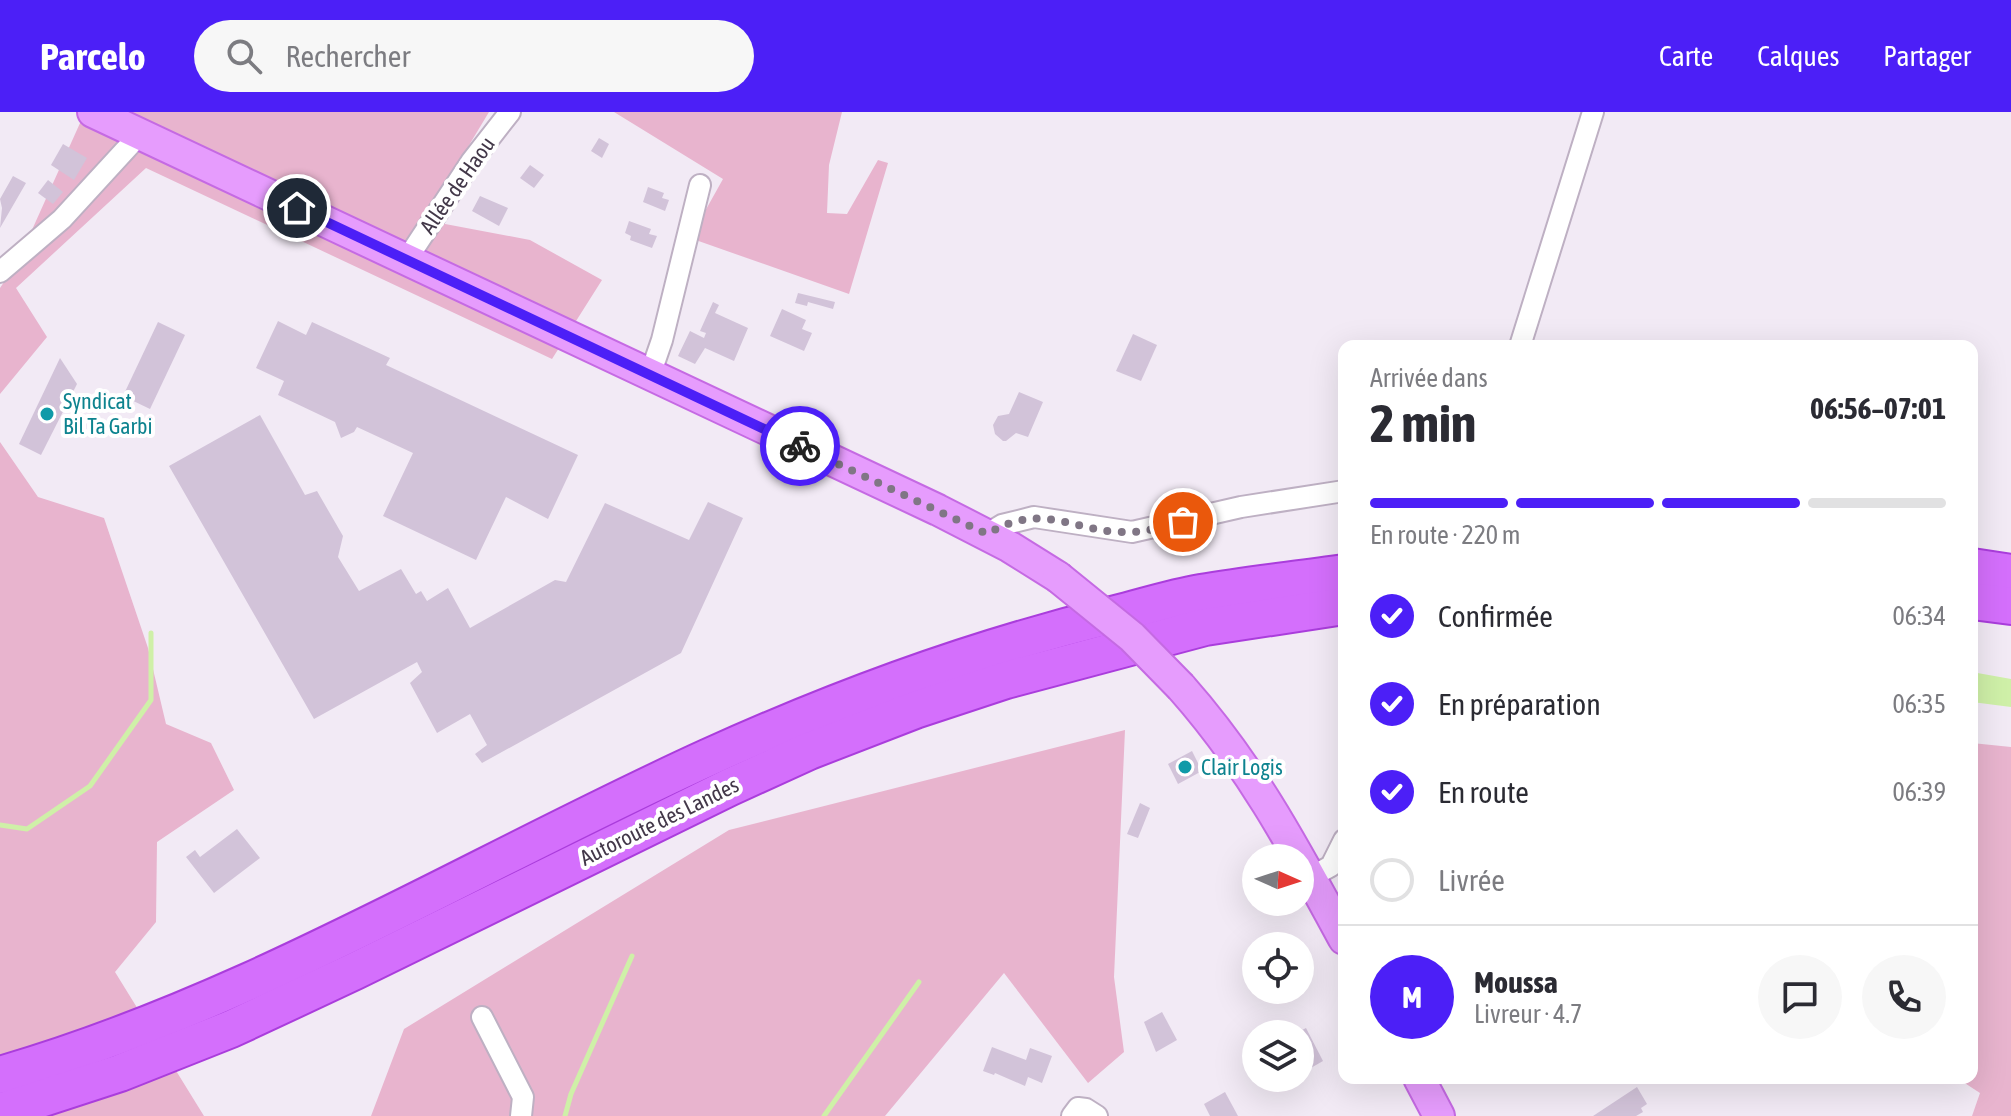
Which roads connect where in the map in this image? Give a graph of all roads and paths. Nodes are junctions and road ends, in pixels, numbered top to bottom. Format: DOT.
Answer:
graph roads {
  1 [pos="93,112"];
  2 [pos="510,112"];
  3 [pos="1593,112"];
  4 [pos="140,134"];
  5 [pos="700,185"];
  6 [pos="407,259"];
  7 [pos="0,272"];
  8 [pos="1522,340"];
  9 [pos="650,375"];
  10 [pos="1338,492"];
  11 [pos="987,534"];
  12 [pos="1978,568"];
  13 [pos="2011,573"];
  14 [pos="1338,574"];
  15 [pos="1978,602"];
  16 [pos="2011,606"];
  17 [pos="1338,607"];
  18 [pos="1292,844"];
  19 [pos="1338,852"];
  20 [pos="1314,875"];
  21 [pos="1314,883"];
  22 [pos="1338,928"];
  23 [pos="482,1017"];
  24 [pos="0,1075"];
  25 [pos="1422,1084"];
  26 [pos="0,1112"];
  27 [pos="521,1116"];
  28 [pos="1072,1116"];
  29 [pos="1097,1116"];
  30 [pos="1439,1116"];
  1 -- 4 [label="main road"];
  2 -- 6 [label="street, Allée de Haou"];
  3 -- 8 [label="street"];
  4 -- 6 [label="main road"];
  4 -- 7 [label="street"];
  5 -- 9 [label="street"];
  6 -- 9 [label="main road"];
  9 -- 11 [label="main road"];
  10 -- 11 [label="street"];
  11 -- 18 [label="main road, bridge"];
  12 -- 13 [label="highway"];
  14 -- 24 [label="highway, Autoroute des Landes"];
  15 -- 16 [label="highway"];
  17 -- 26 [label="highway, Autoroute des Landes"];
  19 -- 20 [label="street"];
  21 -- 22 [label="main road"];
  23 -- 27 [label="street"];
  25 -- 30 [label="main road"];
  28 -- 29 [label="street"];
}
